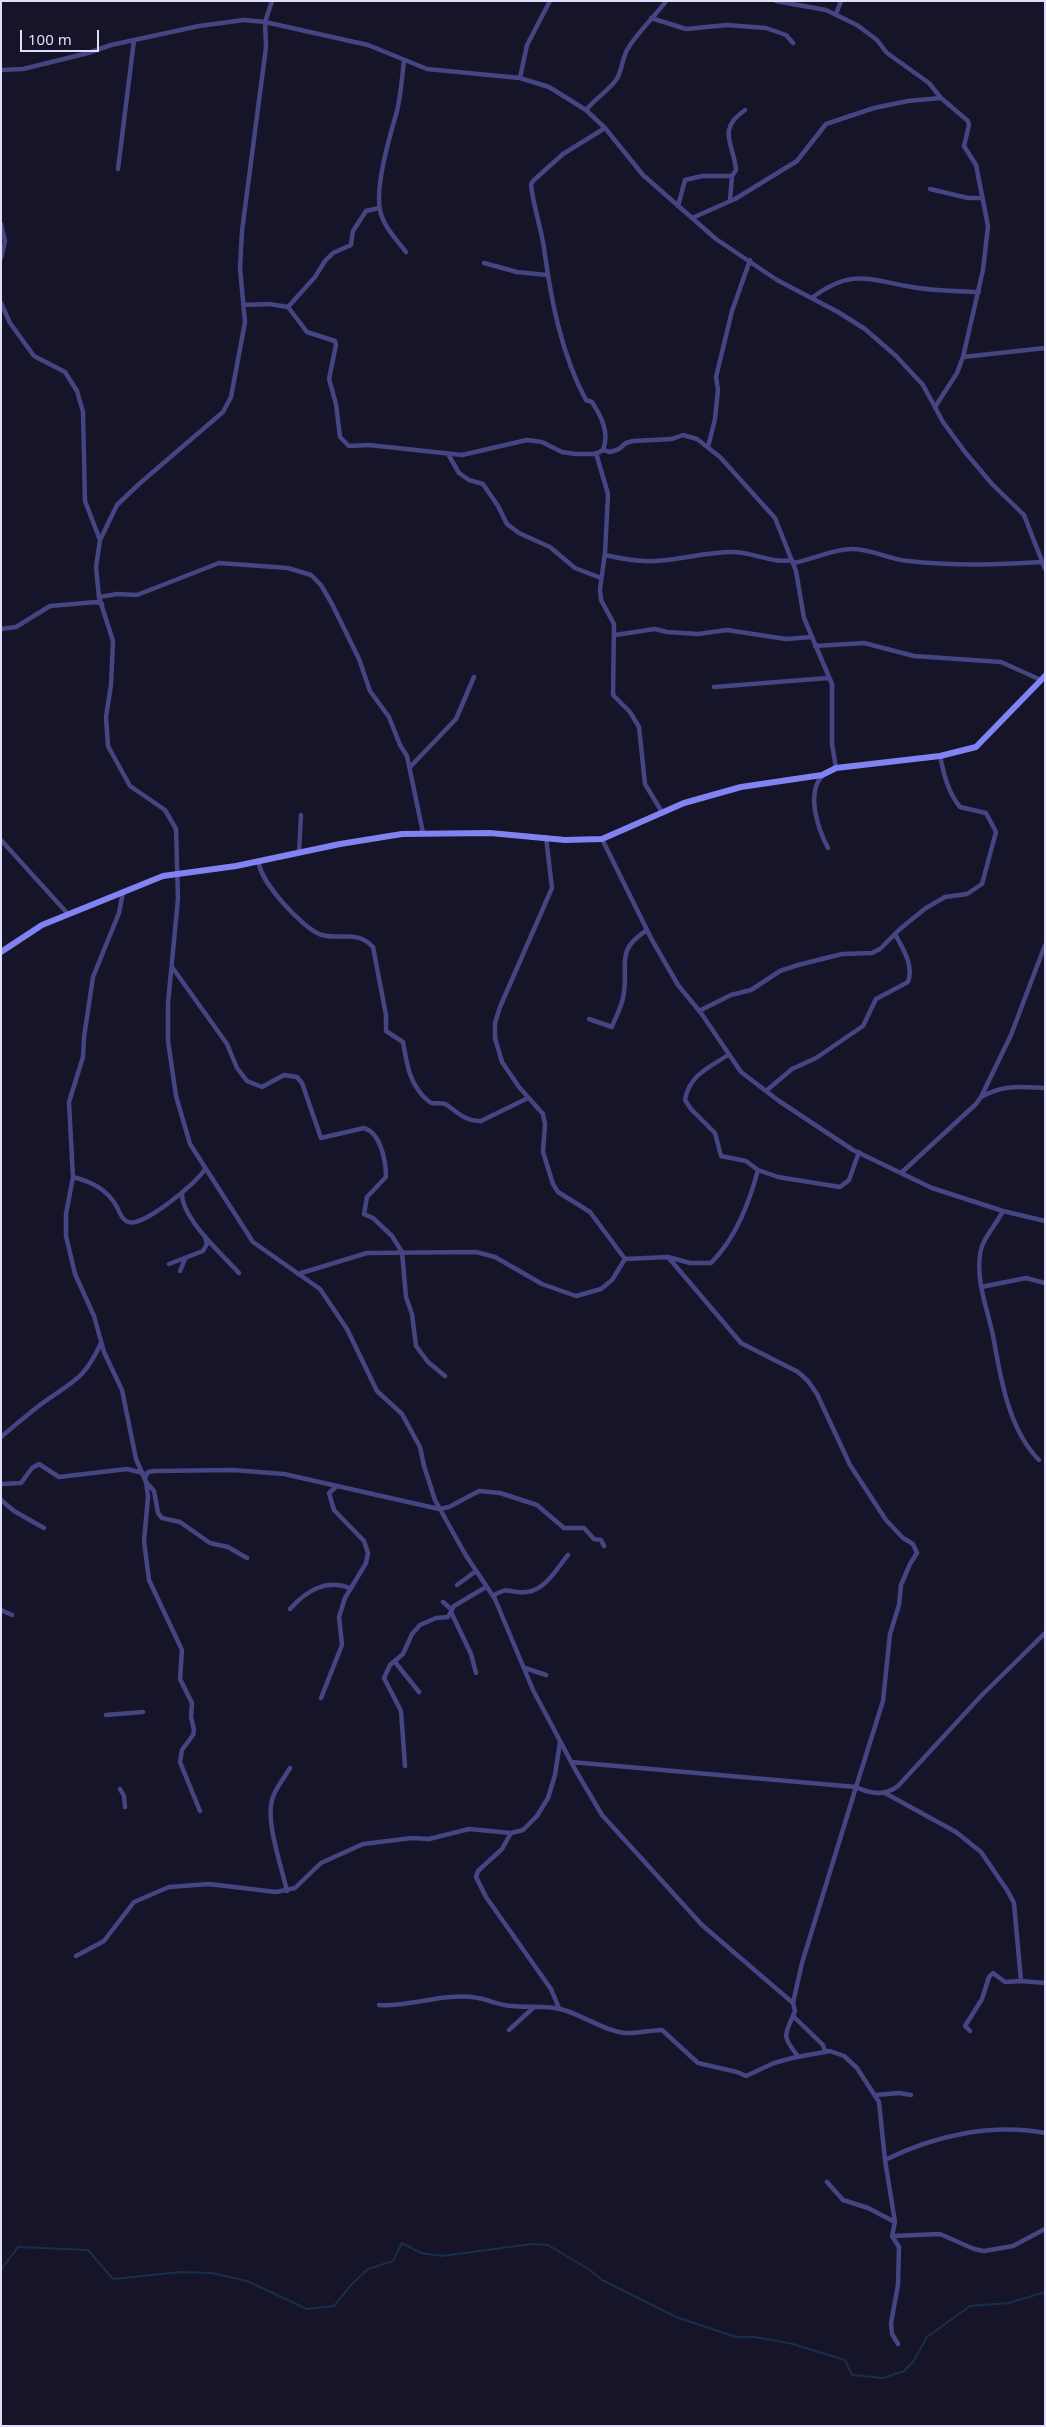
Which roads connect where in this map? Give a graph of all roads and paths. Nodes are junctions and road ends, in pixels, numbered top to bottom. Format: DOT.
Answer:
graph roads {
  1 [pos="272,1"];
  2 [pos="550,1"];
  3 [pos="666,1"];
  4 [pos="776,1"];
  5 [pos="841,1"];
  6 [pos="800,3"];
  7 [pos="836,14"];
  8 [pos="651,18"];
  9 [pos="265,22"];
  10 [pos="134,40"];
  11 [pos="793,43"];
  12 [pos="404,61"];
  13 [pos="1,70"];
  14 [pos="520,78"];
  15 [pos="941,98"];
  16 [pos="586,110"];
  17 [pos="746,110"];
  18 [pos="605,128"];
  19 [pos="118,169"];
  20 [pos="732,176"];
  21 [pos="930,189"];
  22 [pos="982,198"];
  23 [pos="730,200"];
  24 [pos="678,206"];
  25 [pos="379,208"];
  26 [pos="692,218"];
  27 [pos="1,224"];
  28 [pos="406,252"];
  29 [pos="1,258"];
  30 [pos="750,260"];
  31 [pos="484,263"];
  32 [pos="547,276"];
  33 [pos="979,292"];
  34 [pos="813,297"];
  35 [pos="1,303"];
  36 [pos="244,305"];
  37 [pos="288,307"];
  38 [pos="1045,348"];
  39 [pos="963,357"];
  40 [pos="935,407"];
  41 [pos="708,447"];
  42 [pos="603,450"];
  43 [pos="596,453"];
  44 [pos="448,454"];
  45 [pos="100,540"];
  46 [pos="605,555"];
  47 [pos="793,562"];
  48 [pos="1041,562"];
  49 [pos="1045,569"];
  50 [pos="601,578"];
  51 [pos="99,597"];
  52 [pos="102,604"];
  53 [pos="1,629"];
  54 [pos="615,635"];
  55 [pos="811,637"];
  56 [pos="815,646"];
  57 [pos="474,677"];
  58 [pos="828,678"];
  59 [pos="1043,678"];
  60 [pos="714,686"];
  61 [pos="940,756"];
  62 [pos="411,766"];
  63 [pos="836,768"];
  64 [pos="822,775"];
  65 [pos="662,812"];
  66 [pos="301,815"];
  67 [pos="423,833"];
  68 [pos="546,837"];
  69 [pos="602,839"];
  70 [pos="1,840"];
  71 [pos="828,848"];
  72 [pos="299,852"];
  73 [pos="259,862"];
  74 [pos="178,873"];
  75 [pos="124,890"];
  76 [pos="68,914"];
  77 [pos="646,930"];
  78 [pos="895,934"];
  79 [pos="1045,945"];
  80 [pos="1,952"];
  81 [pos="172,967"];
  82 [pos="699,1011"];
  83 [pos="589,1019"];
  84 [pos="728,1055"];
  85 [pos="1045,1088"];
  86 [pos="766,1091"];
  87 [pos="981,1097"];
  88 [pos="528,1098"];
  89 [pos="859,1152"];
  90 [pos="205,1169"];
  91 [pos="758,1170"];
  92 [pos="901,1173"];
  93 [pos="73,1178"];
  94 [pos="182,1193"];
  95 [pos="1003,1211"];
  96 [pos="1045,1221"];
  97 [pos="205,1236"];
  98 [pos="402,1252"];
  99 [pos="668,1257"];
  100 [pos="186,1259"];
  101 [pos="625,1259"];
  102 [pos="169,1264"];
  103 [pos="180,1271"];
  104 [pos="239,1274"];
  105 [pos="298,1274"];
  106 [pos="1045,1283"];
  107 [pos="981,1287"];
  108 [pos="101,1343"];
  109 [pos="445,1376"];
  110 [pos="1,1437"];
  111 [pos="1039,1460"];
  112 [pos="144,1477"];
  113 [pos="1,1484"];
  114 [pos="336,1486"];
  115 [pos="1,1500"];
  116 [pos="439,1509"];
  117 [pos="44,1528"];
  118 [pos="604,1546"];
  119 [pos="568,1555"];
  120 [pos="247,1558"];
  121 [pos="476,1571"];
  122 [pos="457,1585"];
  123 [pos="486,1587"];
  124 [pos="350,1588"];
  125 [pos="493,1596"];
  126 [pos="443,1602"];
  127 [pos="290,1609"];
  128 [pos="1,1610"];
  129 [pos="451,1611"];
  130 [pos="12,1616"];
  131 [pos="1045,1633"];
  132 [pos="395,1662"];
  133 [pos="524,1668"];
  134 [pos="476,1673"];
  135 [pos="546,1674"];
  136 [pos="419,1692"];
  137 [pos="321,1698"];
  138 [pos="143,1712"];
  139 [pos="106,1714"];
  140 [pos="560,1742"];
  141 [pos="571,1762"];
  142 [pos="405,1766"];
  143 [pos="290,1768"];
  144 [pos="856,1787"];
  145 [pos="120,1789"];
  146 [pos="885,1793"];
  147 [pos="125,1807"];
  148 [pos="200,1811"];
  149 [pos="511,1833"];
  150 [pos="287,1891"];
  151 [pos="76,1956"];
  152 [pos="1021,1980"];
  153 [pos="1045,1982"];
  154 [pos="793,2003"];
  155 [pos="379,2005"];
  156 [pos="533,2008"];
  157 [pos="559,2008"];
  158 [pos="793,2016"];
  159 [pos="509,2030"];
  160 [pos="970,2031"];
  161 [pos="825,2052"];
  162 [pos="797,2057"];
  163 [pos="876,2095"];
  164 [pos="911,2095"];
  165 [pos="1045,2133"];
  166 [pos="884,2160"];
  167 [pos="827,2182"];
  168 [pos="895,2222"];
  169 [pos="1045,2229"];
  170 [pos="892,2236"];
  171 [pos="898,2344"];
  1 -- 9 [label="street"];
  2 -- 14 [label="street"];
  3 -- 8 [label="street"];
  4 -- 6 [label="street"];
  5 -- 7 [label="street"];
  6 -- 7 [label="street"];
  7 -- 15 [label="street"];
  8 -- 11 [label="street"];
  8 -- 16 [label="street"];
  9 -- 10 [label="street"];
  9 -- 12 [label="street"];
  9 -- 36 [label="street"];
  10 -- 13 [label="street"];
  10 -- 19 [label="street"];
  12 -- 14 [label="street"];
  12 -- 25 [label="street"];
  14 -- 16 [label="street"];
  15 -- 22 [label="street"];
  15 -- 23 [label="street"];
  16 -- 18 [label="street"];
  17 -- 20 [label="street"];
  18 -- 24 [label="street"];
  18 -- 32 [label="street"];
  20 -- 23 [label="street"];
  20 -- 24 [label="street"];
  21 -- 22 [label="street"];
  22 -- 33 [label="street"];
  23 -- 26 [label="street"];
  24 -- 26 [label="street"];
  25 -- 28 [label="street"];
  25 -- 37 [label="street"];
  26 -- 30 [label="street"];
  27 -- 29 [label="street"];
  30 -- 34 [label="street"];
  30 -- 41 [label="street"];
  31 -- 32 [label="street"];
  32 -- 42 [label="street"];
  33 -- 34 [label="street"];
  33 -- 39 [label="street"];
  34 -- 40 [label="street"];
  35 -- 45 [label="street"];
  36 -- 37 [label="street"];
  36 -- 45 [label="street"];
  37 -- 44 [label="street"];
  38 -- 39 [label="street"];
  39 -- 40 [label="street"];
  40 -- 48 [label="street"];
  41 -- 42 [label="street"];
  41 -- 47 [label="street"];
  42 -- 43 [label="street"];
  43 -- 44 [label="street"];
  43 -- 46 [label="street"];
  44 -- 50 [label="street"];
  45 -- 51 [label="street"];
  46 -- 47 [label="street"];
  46 -- 50 [label="street"];
  47 -- 48 [label="street"];
  47 -- 55 [label="street"];
  48 -- 49 [label="street"];
  50 -- 54 [label="street"];
  51 -- 52 [label="street"];
  51 -- 62 [label="street"];
  52 -- 53 [label="street"];
  52 -- 74 [label="street"];
  54 -- 55 [label="street"];
  54 -- 65 [label="street"];
  55 -- 56 [label="street"];
  56 -- 58 [label="street"];
  56 -- 59 [label="street"];
  57 -- 62 [label="street"];
  58 -- 60 [label="street"];
  58 -- 63 [label="street"];
  59 -- 61 [label="main road"];
  61 -- 63 [label="main road"];
  61 -- 78 [label="street"];
  62 -- 67 [label="street"];
  63 -- 64 [label="main road"];
  64 -- 65 [label="main road"];
  64 -- 71 [label="street"];
  65 -- 69 [label="main road"];
  66 -- 72 [label="street"];
  67 -- 68 [label="main road"];
  67 -- 72 [label="main road"];
  68 -- 69 [label="main road"];
  68 -- 88 [label="street"];
  69 -- 77 [label="street"];
  70 -- 76 [label="street"];
  72 -- 73 [label="main road"];
  73 -- 74 [label="main road"];
  73 -- 88 [label="street"];
  74 -- 75 [label="main road"];
  74 -- 81 [label="street"];
  75 -- 76 [label="main road"];
  75 -- 93 [label="street"];
  76 -- 80 [label="main road"];
  77 -- 82 [label="street"];
  77 -- 83 [label="street"];
  78 -- 82 [label="street"];
  78 -- 86 [label="street"];
  79 -- 87 [label="street"];
  81 -- 90 [label="street"];
  81 -- 98 [label="street"];
  82 -- 84 [label="street"];
  84 -- 86 [label="street"];
  84 -- 91 [label="street"];
  85 -- 87 [label="street"];
  86 -- 89 [label="street"];
  87 -- 92 [label="street"];
  88 -- 101 [label="street"];
  89 -- 91 [label="street"];
  89 -- 92 [label="street"];
  90 -- 94 [label="street"];
  90 -- 105 [label="street"];
  91 -- 99 [label="street"];
  92 -- 95 [label="street"];
  93 -- 94 [label="street"];
  93 -- 108 [label="street"];
  94 -- 97 [label="street"];
  95 -- 96 [label="street"];
  95 -- 107 [label="street"];
  97 -- 100 [label="street"];
  97 -- 104 [label="street"];
  98 -- 101 [label="street"];
  98 -- 105 [label="street"];
  98 -- 109 [label="street"];
  99 -- 101 [label="street"];
  99 -- 144 [label="street"];
  100 -- 102 [label="street"];
  100 -- 103 [label="street"];
  105 -- 116 [label="street"];
  106 -- 107 [label="street"];
  107 -- 111 [label="street"];
  108 -- 110 [label="street"];
  108 -- 112 [label="street"];
  112 -- 113 [label="street"];
  112 -- 114 [label="street"];
  112 -- 120 [label="street"];
  112 -- 148 [label="street"];
  114 -- 116 [label="street"];
  114 -- 124 [label="street"];
  115 -- 117 [label="street"];
  116 -- 118 [label="street"];
  116 -- 121 [label="street"];
  119 -- 125 [label="street"];
  121 -- 122 [label="street"];
  121 -- 123 [label="street"];
  123 -- 125 [label="street"];
  123 -- 129 [label="street"];
  124 -- 127 [label="street"];
  124 -- 137 [label="street"];
  125 -- 133 [label="street"];
  126 -- 129 [label="street"];
  128 -- 130 [label="street"];
  129 -- 132 [label="street"];
  129 -- 134 [label="street"];
  131 -- 146 [label="street"];
  132 -- 136 [label="street"];
  132 -- 142 [label="street"];
  133 -- 135 [label="street"];
  133 -- 140 [label="street"];
  138 -- 139 [label="street"];
  140 -- 141 [label="street"];
  140 -- 149 [label="street"];
  141 -- 144 [label="street"];
  141 -- 154 [label="street"];
  143 -- 150 [label="street"];
  144 -- 146 [label="street"];
  144 -- 154 [label="street"];
  145 -- 147 [label="street"];
  146 -- 152 [label="street"];
  149 -- 150 [label="street"];
  149 -- 157 [label="street"];
  150 -- 151 [label="street"];
  152 -- 153 [label="street"];
  152 -- 160 [label="street"];
  154 -- 158 [label="street"];
  155 -- 156 [label="street"];
  156 -- 157 [label="street"];
  156 -- 159 [label="street"];
  157 -- 162 [label="street"];
  158 -- 161 [label="street"];
  158 -- 162 [label="street"];
  161 -- 162 [label="street"];
  161 -- 163 [label="street"];
  163 -- 164 [label="street"];
  163 -- 166 [label="street"];
  165 -- 166 [label="street"];
  166 -- 168 [label="street"];
  167 -- 168 [label="street"];
  168 -- 170 [label="street"];
  169 -- 170 [label="street"];
  170 -- 171 [label="street"];
}
